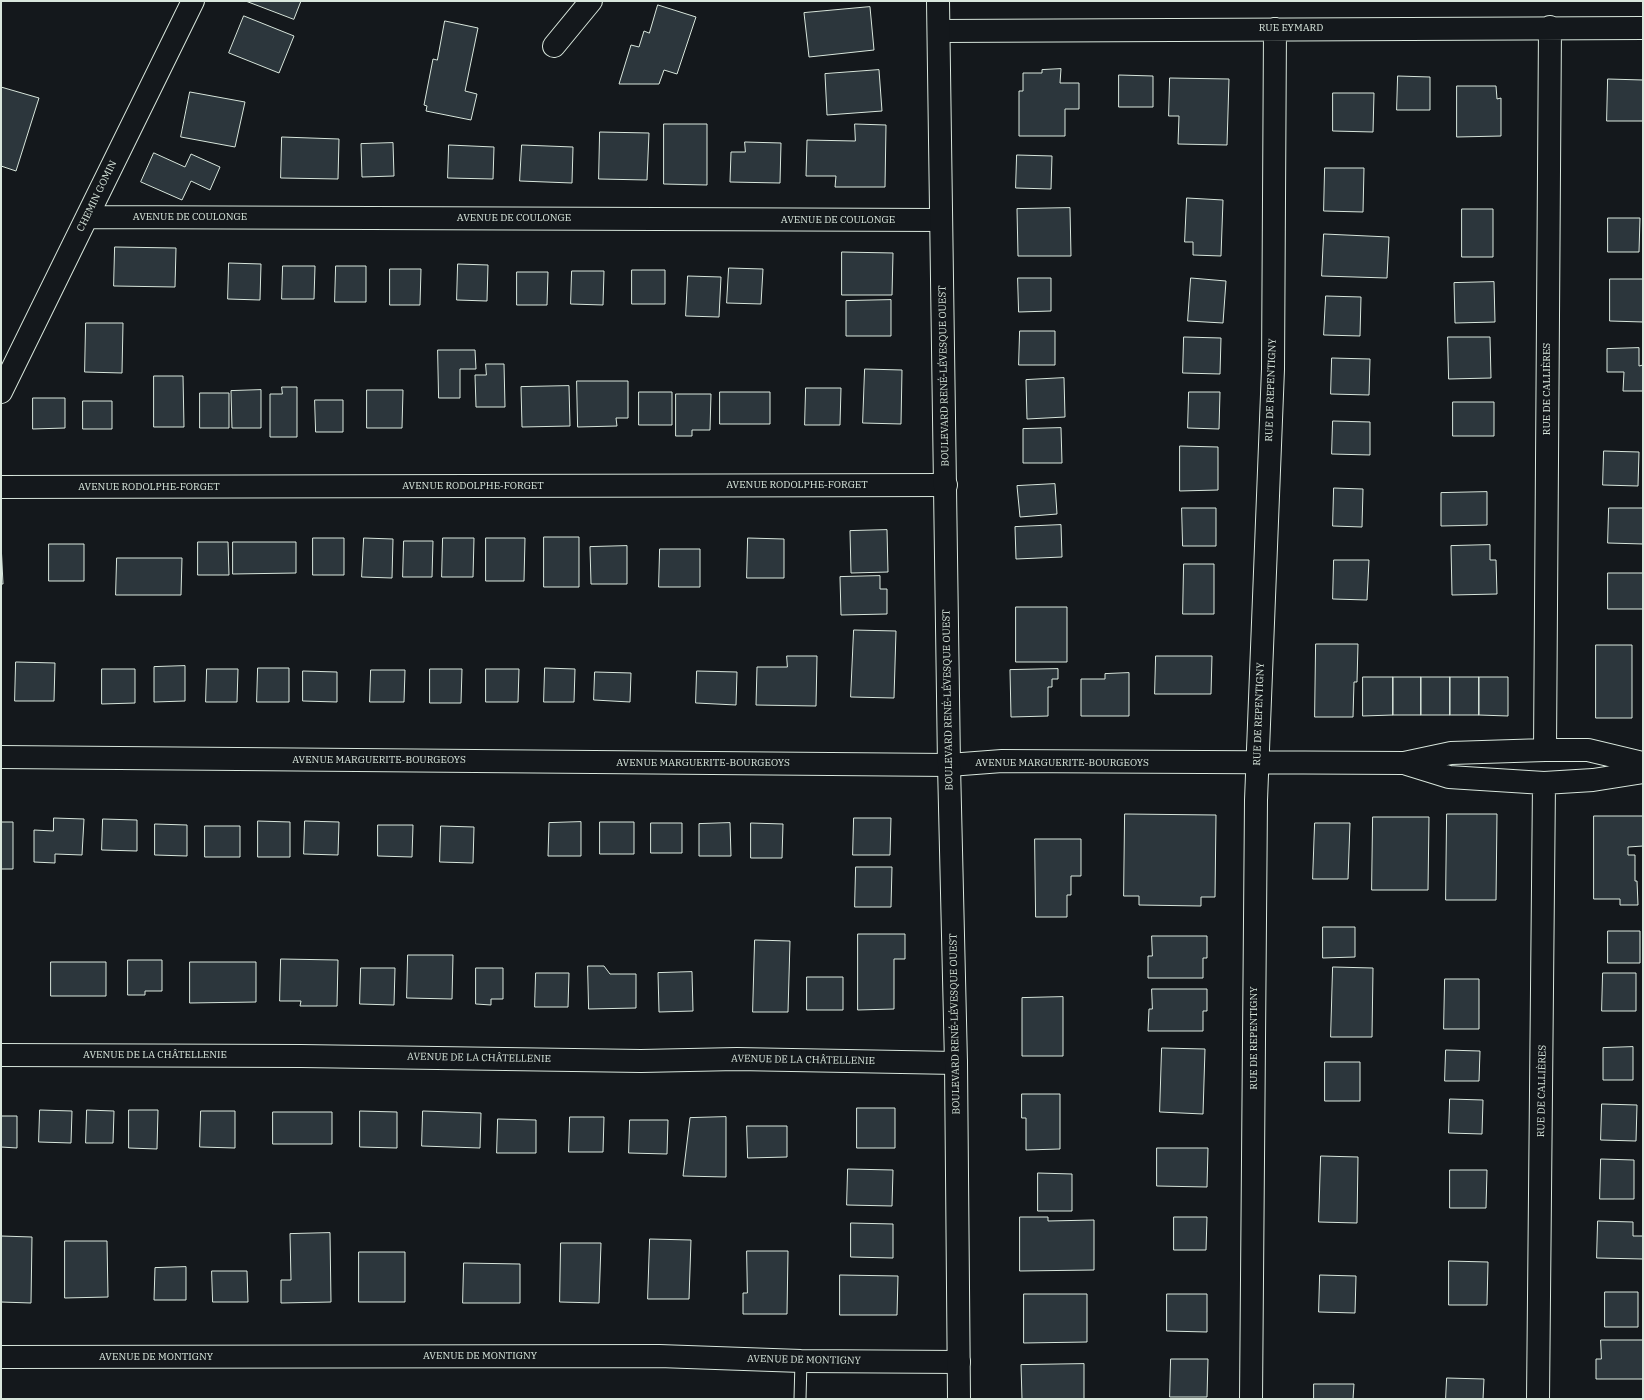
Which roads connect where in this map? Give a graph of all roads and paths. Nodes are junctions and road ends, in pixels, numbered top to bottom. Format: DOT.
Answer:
graph roads {
  1 [pos="193,1"];
  2 [pos="591,1"];
  3 [pos="938,1"];
  4 [pos="1550,27"];
  5 [pos="1643,28"];
  6 [pos="1275,29"];
  7 [pos="939,31"];
  8 [pos="554,46"];
  9 [pos="87,217"];
  10 [pos="941,220"];
  11 [pos="1,392"];
  12 [pos="946,485"];
  13 [pos="1,487"];
  14 [pos="1545,750"];
  15 [pos="1,757"];
  16 [pos="1257,762"];
  17 [pos="1404,763"];
  18 [pos="1643,763"];
  19 [pos="949,765"];
  20 [pos="1643,772"];
  21 [pos="1544,783"];
  22 [pos="1,1055"];
  23 [pos="956,1063"];
  24 [pos="1,1357"];
  25 [pos="801,1361"];
  26 [pos="959,1362"];
  27 [pos="800,1399"];
  28 [pos="960,1399"];
  29 [pos="1251,1399"];
  30 [pos="1538,1399"];
  1 -- 9 [label="street, CHEMIN GOMIN"];
  2 -- 8 [label="street"];
  3 -- 7 [label="street, BOULEVARD RENÉ-LÉVESQUE OUEST"];
  4 -- 5 [label="street, RUE EYMARD"];
  4 -- 6 [label="street, RUE EYMARD"];
  4 -- 14 [label="street, RUE DE CALLIÈRES"];
  6 -- 7 [label="street, RUE EYMARD"];
  6 -- 16 [label="street, RUE DE REPENTIGNY"];
  7 -- 10 [label="street, BOULEVARD RENÉ-LÉVESQUE OUEST"];
  9 -- 10 [label="street, AVENUE DE COULONGE"];
  9 -- 11 [label="street, CHEMIN GOMIN"];
  10 -- 12 [label="street, BOULEVARD RENÉ-LÉVESQUE OUEST"];
  12 -- 13 [label="street, AVENUE RODOLPHE-FORGET"];
  12 -- 19 [label="street, BOULEVARD RENÉ-LÉVESQUE OUEST"];
  14 -- 17 [label="street, AVENUE MARGUERITE-BOURGEOYS"];
  14 -- 18 [label="street, AVENUE MARGUERITE-BOURGEOYS"];
  15 -- 19 [label="street, AVENUE MARGUERITE-BOURGEOYS"];
  16 -- 17 [label="street, AVENUE MARGUERITE-BOURGEOYS"];
  16 -- 19 [label="street, AVENUE MARGUERITE-BOURGEOYS"];
  16 -- 29 [label="street, RUE DE REPENTIGNY"];
  17 -- 21 [label="street, AVENUE MARGUERITE-BOURGEOYS"];
  19 -- 23 [label="street, BOULEVARD RENÉ-LÉVESQUE OUEST"];
  20 -- 21 [label="street, AVENUE MARGUERITE-BOURGEOYS"];
  21 -- 30 [label="street, RUE DE CALLIÈRES"];
  22 -- 23 [label="street, AVENUE DE LA CHÂTELLENIE"];
  23 -- 26 [label="street, BOULEVARD RENÉ-LÉVESQUE OUEST"];
  24 -- 25 [label="street, AVENUE DE MONTIGNY"];
  25 -- 26 [label="street, AVENUE DE MONTIGNY"];
  25 -- 27 [label="lane"];
  26 -- 28 [label="street, BOULEVARD RENÉ-LÉVESQUE OUEST"];
}
